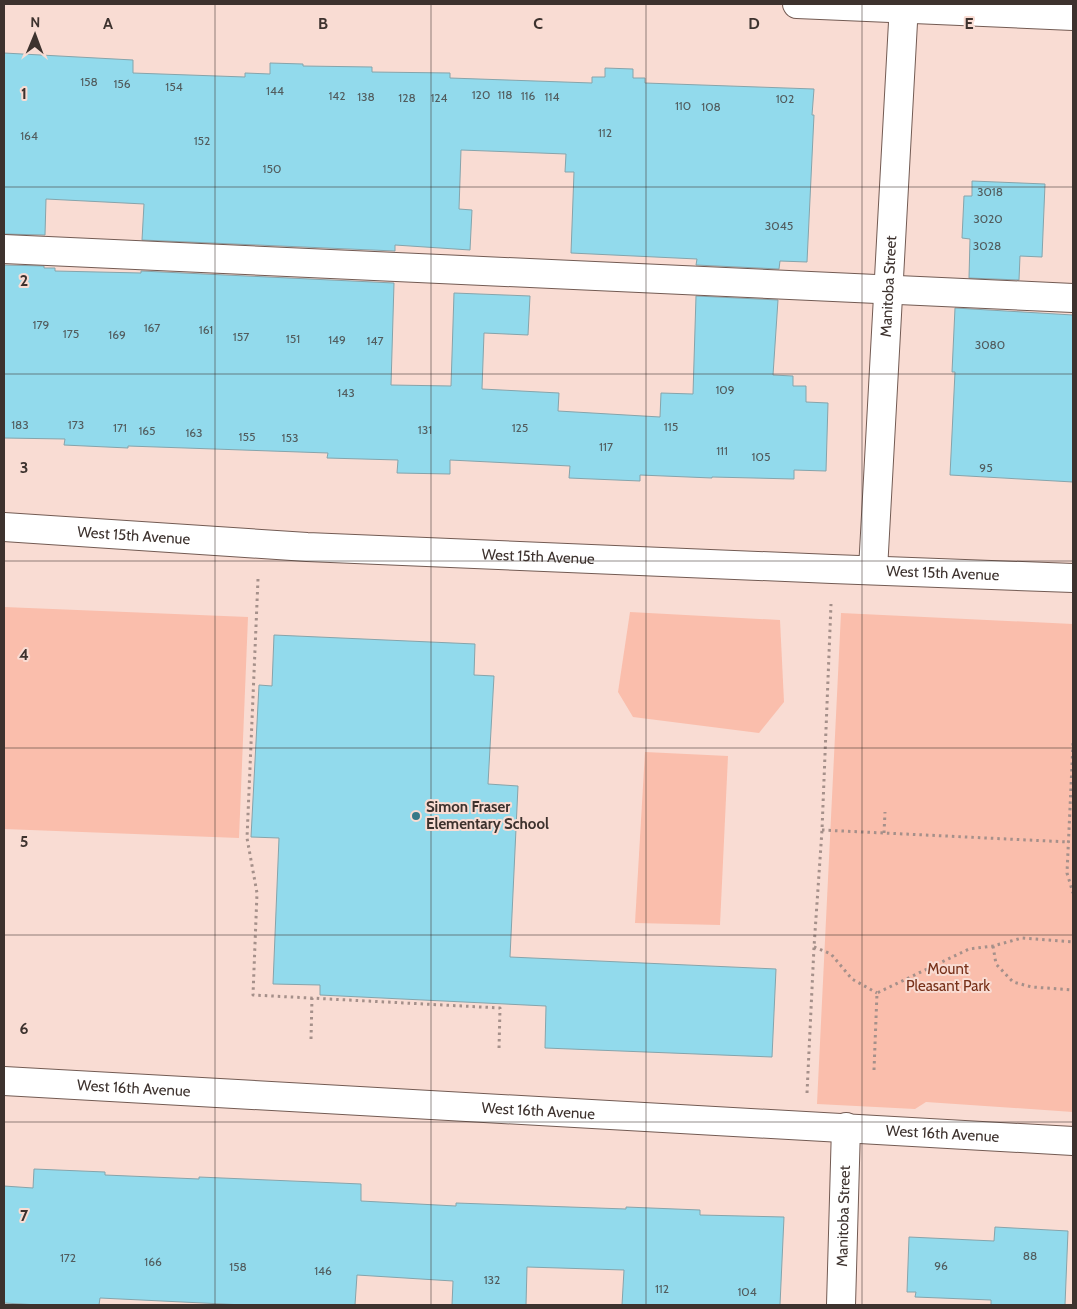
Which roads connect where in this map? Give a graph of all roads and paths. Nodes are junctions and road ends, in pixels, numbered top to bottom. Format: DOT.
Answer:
graph roads {
  1 [pos="796,4"];
  2 [pos="904,6"];
  3 [pos="1073,16"];
  4 [pos="4,249"];
  5 [pos="888,290"];
  6 [pos="1073,298"];
  7 [pos="4,527"];
  8 [pos="873,570"];
  9 [pos="1073,578"];
  10 [pos="258,579"];
  11 [pos="831,604"];
  12 [pos="1073,743"];
  13 [pos="885,812"];
  14 [pos="822,830"];
  15 [pos="884,833"];
  16 [pos="1069,842"];
  17 [pos="1073,893"];
  18 [pos="1073,942"];
  19 [pos="993,946"];
  20 [pos="814,947"];
  21 [pos="1073,990"];
  22 [pos="877,993"];
  23 [pos="312,998"];
  24 [pos="311,1039"];
  25 [pos="499,1050"];
  26 [pos="874,1070"];
  27 [pos="4,1081"];
  28 [pos="807,1101"];
  29 [pos="846,1127"];
  30 [pos="1073,1141"];
  31 [pos="841,1305"];
  1 -- 2 [label="street"];
  2 -- 3 [label="street"];
  2 -- 5 [label="street, Manitoba Street"];
  4 -- 5 [label="street"];
  5 -- 6 [label="street"];
  5 -- 8 [label="street, Manitoba Street"];
  7 -- 8 [label="street, West 15th Avenue"];
  8 -- 9 [label="street, West 15th Avenue"];
  10 -- 23 [label="path"];
  11 -- 14 [label="path"];
  12 -- 16 [label="path"];
  13 -- 15 [label="path"];
  14 -- 15 [label="path"];
  14 -- 20 [label="path"];
  15 -- 16 [label="path"];
  16 -- 17 [label="path"];
  18 -- 19 [label="path"];
  19 -- 21 [label="path"];
  19 -- 22 [label="path"];
  20 -- 22 [label="path"];
  20 -- 28 [label="path"];
  22 -- 26 [label="path"];
  23 -- 24 [label="path"];
  23 -- 25 [label="path"];
  27 -- 29 [label="street, West 16th Avenue"];
  29 -- 30 [label="street, West 16th Avenue"];
  29 -- 31 [label="street, Manitoba Street"];
}
